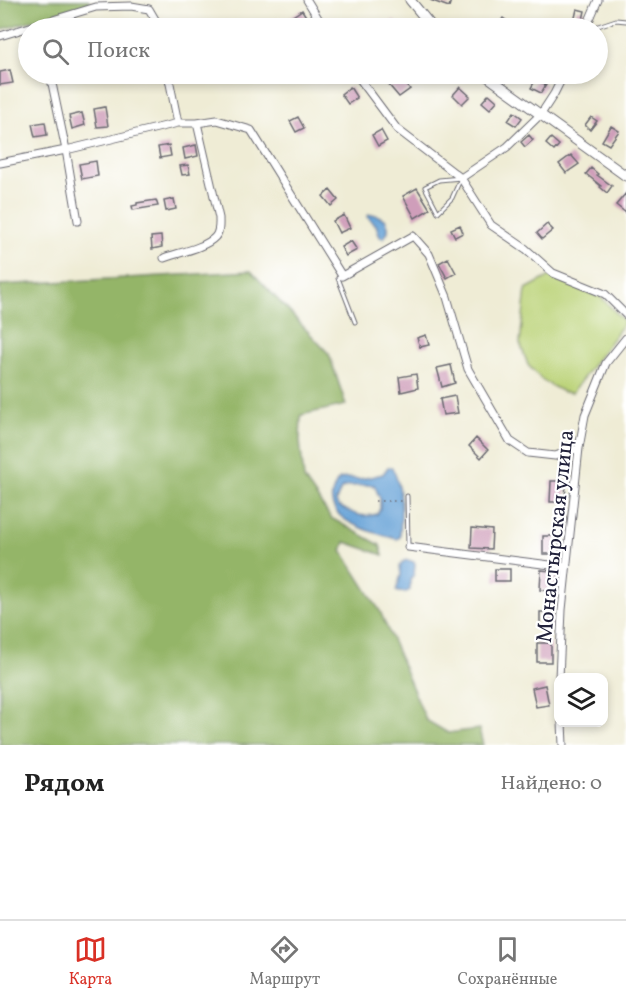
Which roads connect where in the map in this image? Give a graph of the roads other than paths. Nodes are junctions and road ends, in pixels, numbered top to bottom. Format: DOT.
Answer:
graph roads {
  1 [pos="307,0"];
  2 [pos="410,0"];
  3 [pos="598,0"];
  4 [pos="61,18"];
  5 [pos="154,18"];
  6 [pos="318,18"];
  7 [pos="424,18"];
  8 [pos="590,18"];
  9 [pos="626,21"];
  10 [pos="608,23"];
  11 [pos="18,31"];
  12 [pos="0,36"];
  13 [pos="52,84"];
  14 [pos="170,84"];
  15 [pos="363,84"];
  16 [pos="498,84"];
  17 [pos="559,84"];
  18 [pos="541,114"];
  19 [pos="178,123"];
  20 [pos="197,123"];
  21 [pos="66,150"];
  22 [pos="0,163"];
  23 [pos="626,176"];
  24 [pos="461,178"];
  25 [pos="78,221"];
  26 [pos="164,258"];
  27 [pos="342,276"];
  28 [pos="626,315"];
  29 [pos="355,322"];
  30 [pos="626,338"];
  31 [pos="579,448"];
  32 [pos="406,496"];
  33 [pos="408,547"];
  34 [pos="566,567"];
  35 [pos="559,673"];
  36 [pos="562,727"];
  37 [pos="563,745"];
  1 -- 6 [label="street"];
  2 -- 7 [label="main road"];
  3 -- 8 [label="street"];
  4 -- 5 [label="street"];
  9 -- 10 [label="lane"];
  11 -- 12 [label="street"];
  13 -- 21 [label="street"];
  14 -- 19 [label="street"];
  15 -- 24 [label="street"];
  16 -- 18 [label="main road"];
  17 -- 18 [label="street"];
  18 -- 23 [label="main road"];
  18 -- 24 [label="street"];
  19 -- 20 [label="street"];
  19 -- 21 [label="street"];
  20 -- 26 [label="street"];
  20 -- 27 [label="street"];
  21 -- 22 [label="street"];
  21 -- 25 [label="street"];
  24 -- 24 [label="lane"];
  24 -- 28 [label="street"];
  27 -- 29 [label="lane"];
  27 -- 31 [label="street"];
  30 -- 31 [label="street, Монастырская улица"];
  31 -- 34 [label="street, Монастырская улица"];
  32 -- 33 [label="lane"];
  33 -- 34 [label="street"];
  34 -- 35 [label="street, Монастырская улица"];
  36 -- 37 [label="street"];
}
